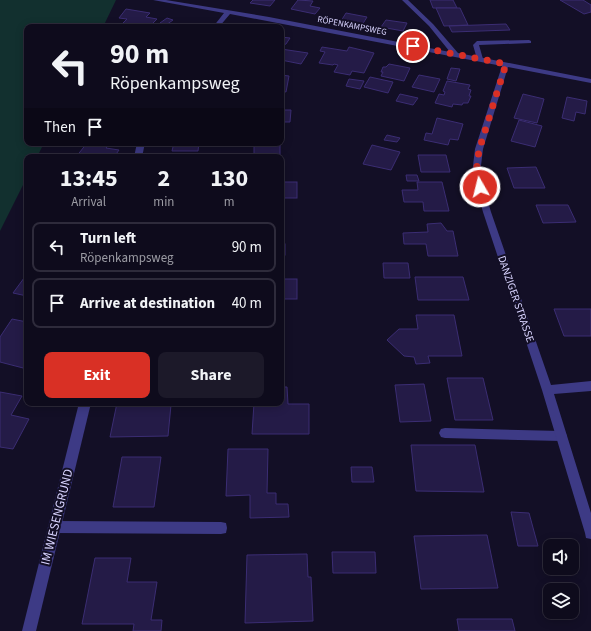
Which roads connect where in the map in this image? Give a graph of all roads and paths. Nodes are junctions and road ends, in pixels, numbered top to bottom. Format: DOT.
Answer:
graph roads {
  1 [pos="156,0"];
  2 [pos="405,0"];
  3 [pos="228,13"];
  4 [pos="219,24"];
  5 [pos="529,42"];
  6 [pos="456,55"];
  7 [pos="480,59"];
  8 [pos="506,64"];
  9 [pos="591,81"];
  10 [pos="591,386"];
  11 [pos="547,390"];
  12 [pos="84,406"];
  13 [pos="445,433"];
  14 [pos="561,436"];
  15 [pos="55,527"];
  16 [pos="221,528"];
  17 [pos="591,533"];
  18 [pos="29,631"];
  1 -- 3 [label="street, RÖPENKAMPSWEG"];
  2 -- 6 [label="street"];
  3 -- 4 [label="street"];
  3 -- 6 [label="street, RÖPENKAMPSWEG"];
  5 -- 7 [label="street"];
  6 -- 7 [label="street, RÖPENKAMPSWEG"];
  7 -- 8 [label="street, RÖPENKAMPSWEG"];
  8 -- 9 [label="street, RÖPENKAMPSWEG"];
  8 -- 11 [label="street, DANZIGER STRASSE"];
  10 -- 11 [label="street"];
  11 -- 14 [label="street, DANZIGER STRASSE"];
  12 -- 15 [label="street, IM WIESENGRUND"];
  13 -- 14 [label="street"];
  14 -- 17 [label="street, DANZIGER STRASSE"];
  15 -- 16 [label="street"];
  15 -- 18 [label="street, IM WIESENGRUND"];
}
